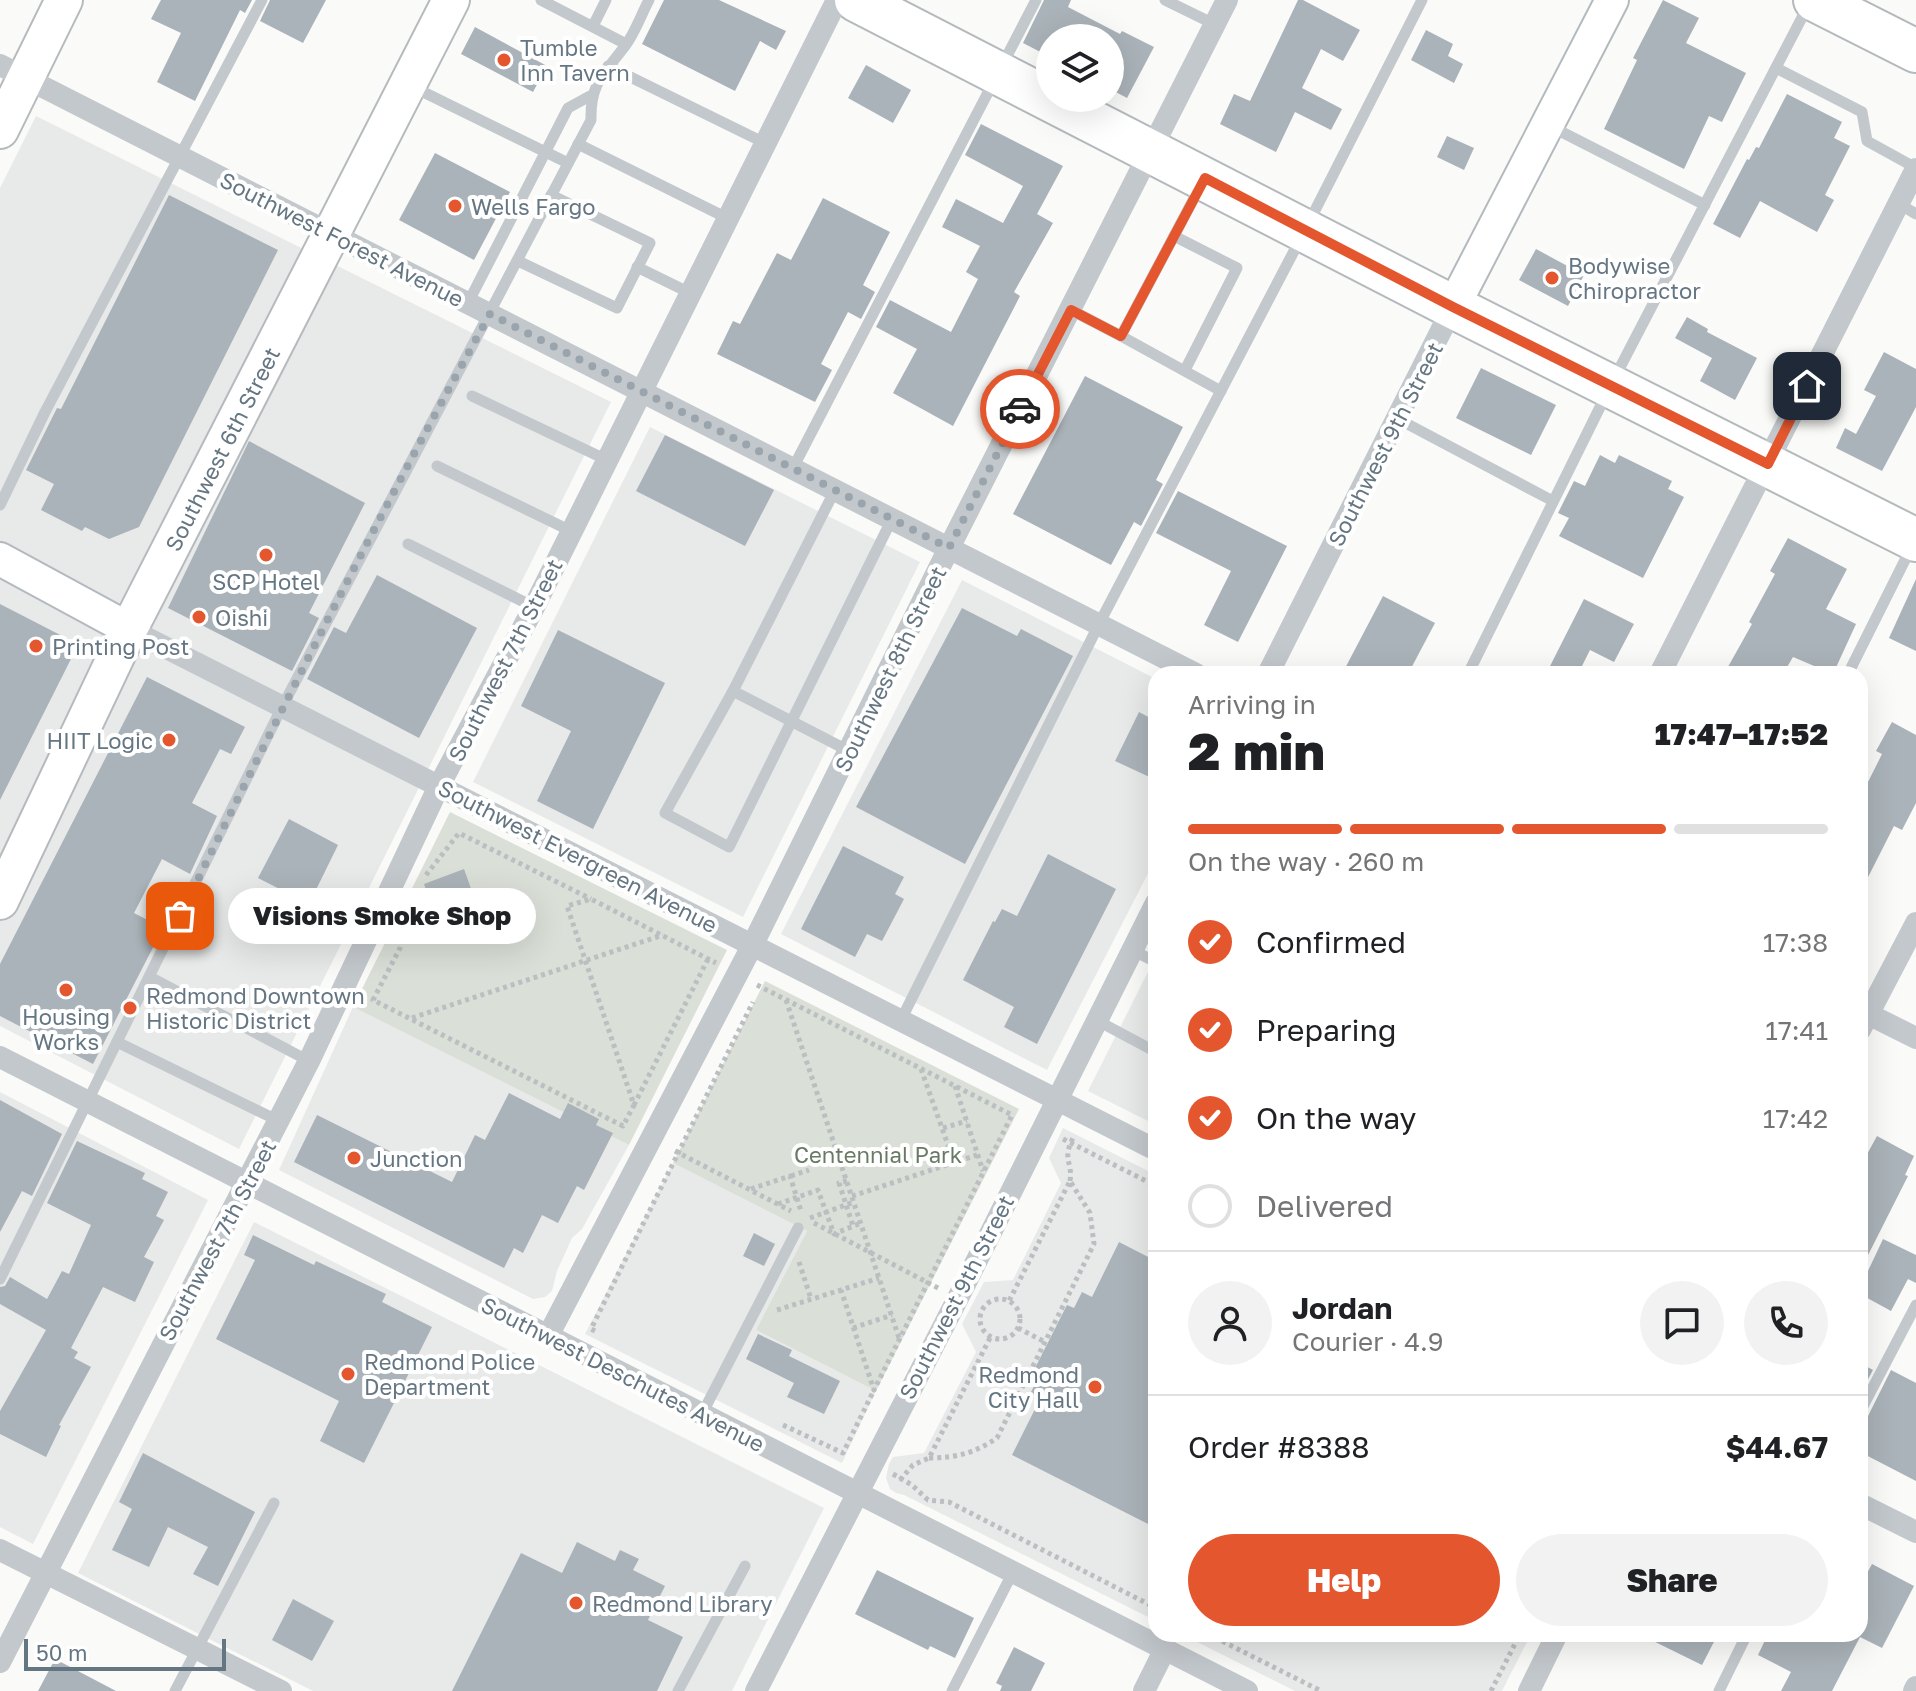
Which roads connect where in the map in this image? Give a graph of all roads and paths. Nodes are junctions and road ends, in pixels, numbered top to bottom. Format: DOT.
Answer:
graph roads {
  1 [pos="64,0"];
  2 [pos="262,0"];
  3 [pos="451,0"];
  4 [pos="541,0"];
  5 [pos="606,0"];
  6 [pos="649,0"];
  7 [pos="837,0"];
  8 [pos="856,0"];
  9 [pos="1036,0"];
  10 [pos="1165,0"];
  11 [pos="1227,0"];
  12 [pos="1422,0"];
  13 [pos="1612,0"];
  14 [pos="1813,0"];
  15 [pos="1214,24"];
  16 [pos="593,26"];
  17 [pos="626,44"];
  18 [pos="1916,51"];
  19 [pos="608,66"];
  20 [pos="1776,68"];
  21 [pos="12,71"];
  22 [pos="999,74"];
  23 [pos="408,84"];
  24 [pos="590,96"];
  25 [pos="1548,125"];
  26 [pos="0,130"];
  27 [pos="765,143"];
  28 [pos="578,144"];
  29 [pos="545,151"];
  30 [pos="1151,151"];
  31 [pos="180,156"];
  32 [pos="568,163"];
  33 [pos="1916,169"];
  34 [pos="1205,178"];
  35 [pos="551,195"];
  36 [pos="1705,205"];
  37 [pos="1907,209"];
  38 [pos="727,218"];
  39 [pos="1305,230"];
  40 [pos="332,234"];
  41 [pos="1174,236"];
  42 [pos="518,261"];
  43 [pos="637,267"];
  44 [pos="690,293"];
  45 [pos="468,303"];
  46 [pos="1453,307"];
  47 [pos="1071,310"];
  48 [pos="490,314"];
  49 [pos="1121,336"];
  50 [pos="1185,370"];
  51 [pos="1611,385"];
  52 [pos="640,391"];
  53 [pos="1221,391"];
  54 [pos="472,396"];
  55 [pos="1398,419"];
  56 [pos="607,460"];
  57 [pos="1768,464"];
  58 [pos="437,466"];
  59 [pos="793,468"];
  60 [pos="835,490"];
  61 [pos="1553,501"];
  62 [pos="0,505"];
  63 [pos="892,519"];
  64 [pos="571,531"];
  65 [pos="1916,539"];
  66 [pos="408,544"];
  67 [pos="949,548"];
  68 [pos="0,559"];
  69 [pos="534,607"];
  70 [pos="1099,624"];
  71 [pos="129,629"];
  72 [pos="1180,666"];
  73 [pos="1272,666"];
  74 [pos="1472,666"];
  75 [pos="1664,666"];
  76 [pos="1852,666"];
  77 [pos="733,691"];
  78 [pos="282,707"];
  79 [pos="792,721"];
  80 [pos="849,751"];
  81 [pos="439,786"];
  82 [pos="424,878"];
  83 [pos="591,899"];
  84 [pos="0,901"];
  85 [pos="411,904"];
  86 [pos="1148,919"];
  87 [pos="1916,923"];
  88 [pos="663,935"];
  89 [pos="753,944"];
  90 [pos="1132,950"];
  91 [pos="1148,958"];
  92 [pos="585,959"];
  93 [pos="708,959"];
  94 [pos="720,965"];
  95 [pos="150,977"];
  96 [pos="770,978"];
  97 [pos="752,983"];
  98 [pos="762,988"];
  99 [pos="786,1000"];
  100 [pos="1868,1009"];
  101 [pos="411,1018"];
  102 [pos="901,1020"];
  103 [pos="1096,1020"];
  104 [pos="1868,1020"];
  105 [pos="1916,1038"];
  106 [pos="117,1042"];
  107 [pos="1148,1048"];
  108 [pos="0,1057"];
  109 [pos="309,1061"];
  110 [pos="921,1069"];
  111 [pos="955,1086"];
  112 [pos="1056,1099"];
  113 [pos="87,1101"];
  114 [pos="634,1105"];
  115 [pos="279,1121"];
  116 [pos="967,1121"];
  117 [pos="943,1128"];
  118 [pos="1148,1146"];
  119 [pos="977,1155"];
  120 [pos="954,1162"];
  121 [pos="809,1170"];
  122 [pos="983,1172"];
  123 [pos="790,1176"];
  124 [pos="847,1181"];
  125 [pos="1070,1181"];
  126 [pos="1148,1182"];
  127 [pos="247,1183"];
  128 [pos="750,1189"];
  129 [pos="796,1198"];
  130 [pos="853,1199"];
  131 [pos="778,1204"];
  132 [pos="846,1205"];
  133 [pos="825,1213"];
  134 [pos="861,1223"];
  135 [pos="802,1224"];
  136 [pos="853,1226"];
  137 [pos="792,1240"];
  138 [pos="879,1278"];
  139 [pos="0,1279"];
  140 [pos="841,1290"];
  141 [pos="811,1299"];
  142 [pos="1009,1301"];
  143 [pos="1916,1305"];
  144 [pos="892,1315"];
  145 [pos="755,1317"];
  146 [pos="853,1328"];
  147 [pos="1017,1328"];
  148 [pos="548,1336"];
  149 [pos="604,1336"];
  150 [pos="991,1336"];
  151 [pos="900,1339"];
  152 [pos="1045,1342"];
  153 [pos="874,1390"];
  154 [pos="1868,1397"];
  155 [pos="702,1414"];
  156 [pos="771,1419"];
  157 [pos="929,1458"];
  158 [pos="893,1474"];
  159 [pos="901,1479"];
  160 [pos="896,1488"];
  161 [pos="856,1492"];
  162 [pos="274,1503"];
  163 [pos="1868,1508"];
  164 [pos="1916,1532"];
  165 [pos="0,1550"];
  166 [pos="745,1566"];
  167 [pos="1013,1572"];
  168 [pos="44,1573"];
  169 [pos="1148,1604"];
  170 [pos="1148,1640"];
  171 [pos="1151,1642"];
  172 [pos="1224,1642"];
  173 [pos="1516,1642"];
  174 [pos="1553,1642"];
  175 [pos="1743,1642"];
  176 [pos="196,1648"];
  177 [pos="1165,1649"];
  178 [pos="0,1662"];
  179 [pos="175,1691"];
  180 [pos="281,1691"];
  181 [pos="678,1691"];
  182 [pos="756,1691"];
  183 [pos="952,1691"];
  184 [pos="1144,1691"];
  185 [pos="1247,1691"];
  186 [pos="1321,1691"];
  187 [pos="1491,1691"];
  188 [pos="1529,1691"];
  189 [pos="1719,1691"];
  1 -- 21 [label="main road"];
  2 -- 31 [label="lane"];
  3 -- 23 [label="main road, Southwest 6th Street"];
  4 -- 16 [label="lane"];
  5 -- 16 [label="lane"];
  6 -- 17 [label="lane"];
  7 -- 27 [label="street, Southwest 7th Street"];
  8 -- 22 [label="highway"];
  9 -- 22 [label="lane"];
  10 -- 15 [label="lane"];
  11 -- 15 [label="street, Southwest 8th Street"];
  12 -- 39 [label="lane"];
  13 -- 25 [label="main road, Southwest 9th Street"];
  14 -- 18 [label="highway"];
  14 -- 20 [label="lane"];
  15 -- 30 [label="street, Southwest 8th Street"];
  16 -- 17 [label="lane"];
  17 -- 19 [label="lane"];
  19 -- 24 [label="lane"];
  19 -- 27 [label="lane"];
  20 -- 33 [label="lane"];
  20 -- 36 [label="lane"];
  21 -- 26 [label="main road"];
  21 -- 31 [label="street, Southwest Forest Avenue"];
  22 -- 30 [label="highway"];
  22 -- 59 [label="lane"];
  23 -- 29 [label="lane"];
  23 -- 40 [label="main road, Southwest 6th Street"];
  24 -- 28 [label="lane"];
  24 -- 29 [label="lane"];
  25 -- 36 [label="lane"];
  25 -- 46 [label="main road, Southwest 9th Street"];
  27 -- 38 [label="street, Southwest 7th Street"];
  28 -- 32 [label="lane"];
  28 -- 38 [label="lane"];
  29 -- 32 [label="lane"];
  29 -- 45 [label="lane"];
  30 -- 34 [label="highway"];
  30 -- 47 [label="street, Southwest 8th Street"];
  31 -- 40 [label="street, Southwest Forest Avenue"];
  31 -- 62 [label="lane"];
  32 -- 35 [label="lane"];
  33 -- 37 [label="street"];
  34 -- 39 [label="highway"];
  34 -- 41 [label="lane"];
  35 -- 42 [label="lane"];
  35 -- 43 [label="lane"];
  36 -- 51 [label="lane"];
  37 -- 57 [label="street"];
  38 -- 44 [label="street, Southwest 7th Street"];
  39 -- 46 [label="highway"];
  39 -- 53 [label="lane"];
  40 -- 45 [label="street, Southwest Forest Avenue"];
  40 -- 71 [label="main road, Southwest 6th Street"];
  41 -- 49 [label="lane"];
  41 -- 50 [label="lane"];
  42 -- 43 [label="lane"];
  42 -- 48 [label="lane"];
  43 -- 44 [label="lane"];
  44 -- 52 [label="street, Southwest 7th Street"];
  45 -- 48 [label="street, Southwest Forest Avenue"];
  46 -- 51 [label="highway"];
  46 -- 55 [label="street, Southwest 9th Street"];
  47 -- 49 [label="lane"];
  47 -- 67 [label="street, Southwest 8th Street"];
  48 -- 52 [label="street, Southwest Forest Avenue"];
  48 -- 78 [label="lane"];
  49 -- 50 [label="lane"];
  50 -- 53 [label="lane"];
  51 -- 57 [label="highway"];
  51 -- 61 [label="lane"];
  52 -- 56 [label="street, Southwest 7th Street"];
  52 -- 59 [label="street, Southwest Forest Avenue"];
  53 -- 70 [label="lane"];
  54 -- 56 [label="lane"];
  55 -- 61 [label="lane"];
  55 -- 73 [label="street, Southwest 9th Street"];
  56 -- 64 [label="street, Southwest 7th Street"];
  57 -- 65 [label="highway"];
  57 -- 75 [label="street"];
  58 -- 64 [label="lane"];
  59 -- 60 [label="street, Southwest Forest Avenue"];
  60 -- 63 [label="street, Southwest Forest Avenue"];
  60 -- 77 [label="lane"];
  61 -- 74 [label="lane"];
  63 -- 67 [label="street, Southwest Forest Avenue"];
  63 -- 79 [label="lane"];
  64 -- 69 [label="street, Southwest 7th Street"];
  65 -- 76 [label="lane"];
  66 -- 69 [label="lane"];
  67 -- 70 [label="street, Southwest Forest Avenue"];
  67 -- 80 [label="street, Southwest 8th Street"];
  68 -- 71 [label="main road, Southwest Evergreen Avenue"];
  69 -- 81 [label="street, Southwest 7th Street"];
  70 -- 72 [label="street, Southwest Forest Avenue"];
  70 -- 102 [label="lane"];
  71 -- 78 [label="street, Southwest Evergreen Avenue"];
  71 -- 84 [label="main road, Southwest 6th Street"];
  77 -- 79 [label="lane"];
  77 -- 79 [label="lane"];
  78 -- 81 [label="street, Southwest Evergreen Avenue"];
  78 -- 95 [label="lane"];
  79 -- 80 [label="lane"];
  80 -- 89 [label="street, Southwest 8th Street"];
  81 -- 89 [label="street, Southwest Evergreen Avenue"];
  81 -- 109 [label="street, Southwest 7th Street"];
  82 -- 83 [label="path"];
  83 -- 88 [label="path"];
  83 -- 92 [label="path"];
  85 -- 101 [label="path"];
  86 -- 90 [label="street, Southwest 9th Street"];
  87 -- 100 [label="street"];
  88 -- 92 [label="path"];
  88 -- 93 [label="path"];
  89 -- 102 [label="street, Southwest Evergreen Avenue"];
  89 -- 148 [label="street, Southwest 8th Street"];
  90 -- 91 [label="lane"];
  90 -- 103 [label="street, Southwest 9th Street"];
  92 -- 101 [label="path"];
  92 -- 114 [label="path"];
  93 -- 94 [label="path"];
  93 -- 114 [label="path"];
  95 -- 106 [label="lane"];
  95 -- 109 [label="lane"];
  96 -- 98 [label="path"];
  97 -- 98 [label="path"];
  98 -- 99 [label="path"];
  98 -- 149 [label="path"];
  99 -- 110 [label="path"];
  99 -- 124 [label="path"];
  101 -- 114 [label="path"];
  102 -- 112 [label="street, Southwest Evergreen Avenue"];
  103 -- 107 [label="lane"];
  103 -- 112 [label="street, Southwest 9th Street"];
  104 -- 105 [label="street"];
  106 -- 113 [label="lane"];
  106 -- 115 [label="lane"];
  108 -- 113 [label="street, Southwest Deschutes Avenue"];
  109 -- 115 [label="street, Southwest 7th Street"];
  110 -- 111 [label="path"];
  110 -- 117 [label="path"];
  111 -- 116 [label="path"];
  111 -- 122 [label="path"];
  112 -- 118 [label="street, Southwest Evergreen Avenue"];
  112 -- 161 [label="street, Southwest 9th Street"];
  113 -- 127 [label="street, Southwest Deschutes Avenue"];
  113 -- 139 [label="lane"];
  115 -- 127 [label="street, Southwest 7th Street"];
  116 -- 117 [label="path"];
  116 -- 119 [label="path"];
  117 -- 120 [label="path"];
  119 -- 120 [label="path"];
  119 -- 122 [label="path"];
  120 -- 130 [label="path"];
  121 -- 123 [label="path"];
  122 -- 151 [label="path"];
  123 -- 128 [label="path"];
  123 -- 129 [label="path"];
  124 -- 130 [label="path"];
  124 -- 132 [label="path"];
  125 -- 126 [label="path"];
  125 -- 142 [label="path"];
  125 -- 152 [label="path"];
  127 -- 148 [label="street, Southwest Deschutes Avenue"];
  127 -- 168 [label="street, Southwest 7th Street"];
  129 -- 131 [label="path"];
  129 -- 133 [label="path"];
  130 -- 132 [label="path"];
  130 -- 134 [label="path"];
  132 -- 133 [label="path"];
  132 -- 136 [label="path"];
  133 -- 135 [label="path"];
  133 -- 136 [label="path"];
  134 -- 136 [label="path"];
  134 -- 138 [label="path"];
  135 -- 137 [label="lane"];
  137 -- 141 [label="path"];
  137 -- 145 [label="lane"];
  138 -- 140 [label="path"];
  138 -- 144 [label="path"];
  140 -- 141 [label="path"];
  140 -- 146 [label="path"];
  141 -- 145 [label="path"];
  142 -- 147 [label="path"];
  142 -- 150 [label="path"];
  143 -- 154 [label="lane"];
  144 -- 146 [label="path"];
  144 -- 151 [label="path"];
  145 -- 155 [label="lane"];
  146 -- 153 [label="path"];
  147 -- 150 [label="path"];
  147 -- 152 [label="path"];
  148 -- 155 [label="street, Southwest Deschutes Avenue"];
  150 -- 157 [label="path"];
  151 -- 153 [label="path"];
  152 -- 157 [label="path"];
  153 -- 156 [label="path"];
  155 -- 161 [label="street, Southwest Deschutes Avenue"];
  157 -- 159 [label="path"];
  158 -- 159 [label="path"];
  159 -- 160 [label="path"];
  159 -- 169 [label="path"];
  161 -- 167 [label="street, Southwest Deschutes Avenue"];
  161 -- 182 [label="street, Southwest 9th Street"];
  162 -- 176 [label="lane"];
  163 -- 164 [label="street"];
  165 -- 168 [label="street"];
  166 -- 181 [label="lane"];
  167 -- 170 [label="street, Southwest Deschutes Avenue"];
  167 -- 183 [label="lane"];
  168 -- 176 [label="street"];
  168 -- 178 [label="street, Southwest 7th Street"];
  171 -- 177 [label="street, Southwest Deschutes Avenue"];
  172 -- 186 [label="path"];
  173 -- 187 [label="path"];
  174 -- 188 [label="street"];
  175 -- 189 [label="lane"];
  176 -- 179 [label="lane"];
  176 -- 180 [label="street"];
  177 -- 184 [label="street"];
  177 -- 185 [label="street, Southwest Deschutes Avenue"];
}
